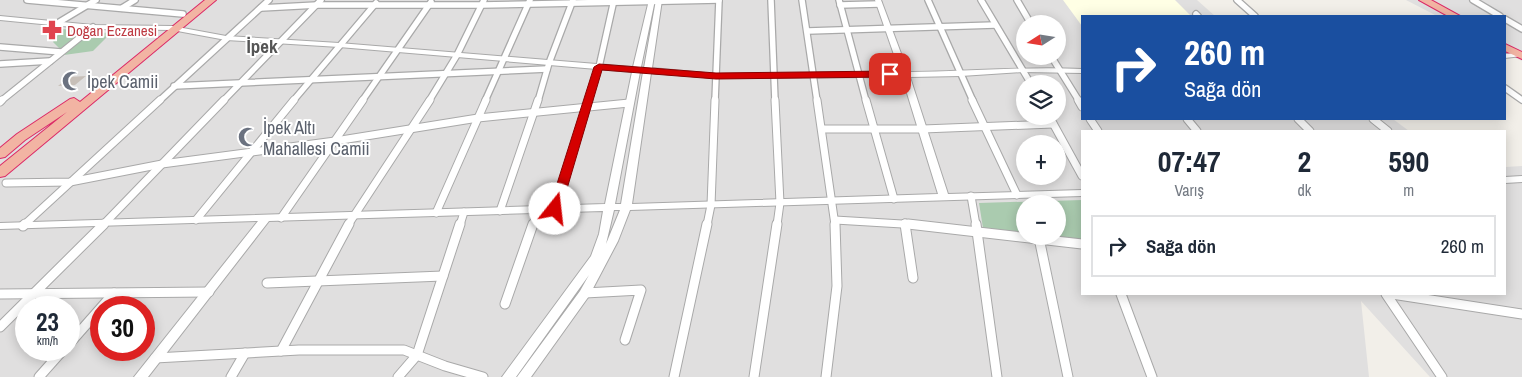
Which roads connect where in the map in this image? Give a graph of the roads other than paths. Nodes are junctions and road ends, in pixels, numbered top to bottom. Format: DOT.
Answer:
graph roads {
  1 [pos="27,0"];
  2 [pos="96,0"];
  3 [pos="135,0"];
  4 [pos="200,0"];
  5 [pos="211,0"];
  6 [pos="269,0"];
  7 [pos="719,0"];
  8 [pos="770,0"];
  9 [pos="802,0"];
  10 [pos="928,0"];
  11 [pos="981,0"];
  12 [pos="1017,0"];
  13 [pos="1237,0"];
  14 [pos="1414,0"];
  15 [pos="1424,0"];
  16 [pos="1473,0"];
  17 [pos="572,1"];
  18 [pos="614,1"];
  19 [pos="655,1"];
  20 [pos="319,2"];
  21 [pos="431,2"];
  22 [pos="530,2"];
  23 [pos="839,2"];
  24 [pos="878,2"];
  25 [pos="376,3"];
  26 [pos="482,3"];
  27 [pos="87,5"];
  28 [pos="122,8"];
  29 [pos="261,8"];
  30 [pos="183,14"];
  31 [pos="1026,15"];
  32 [pos="1254,15"];
  33 [pos="1443,15"];
  34 [pos="1453,15"];
  35 [pos="1498,15"];
  36 [pos="0,18"];
  37 [pos="1506,20"];
  38 [pos="56,24"];
  39 [pos="995,25"];
  40 [pos="938,26"];
  41 [pos="93,27"];
  42 [pos="172,28"];
  43 [pos="887,28"];
  44 [pos="846,29"];
  45 [pos="1522,29"];
  46 [pos="808,31"];
  47 [pos="226,38"];
  48 [pos="281,42"];
  49 [pos="1506,43"];
  50 [pos="338,45"];
  51 [pos="0,47"];
  52 [pos="1506,48"];
  53 [pos="398,50"];
  54 [pos="61,52"];
  55 [pos="1521,54"];
  56 [pos="457,55"];
  57 [pos="1506,56"];
  58 [pos="504,59"];
  59 [pos="50,61"];
  60 [pos="0,64"];
  61 [pos="1056,65"];
  62 [pos="548,66"];
  63 [pos="599,67"];
  64 [pos="642,70"];
  65 [pos="1023,70"];
  66 [pos="1059,71"];
  67 [pos="1081,71"];
  68 [pos="498,72"];
  69 [pos="905,74"];
  70 [pos="961,74"];
  71 [pos="444,75"];
  72 [pos="860,75"];
  73 [pos="1026,75"];
  74 [pos="716,76"];
  75 [pos="814,76"];
  76 [pos="379,77"];
  77 [pos="775,77"];
  78 [pos="310,80"];
  79 [pos="241,84"];
  80 [pos="174,86"];
  81 [pos="1506,89"];
  82 [pos="1522,100"];
  83 [pos="0,102"];
  84 [pos="74,102"];
  85 [pos="629,103"];
  86 [pos="1081,104"];
  87 [pos="585,106"];
  88 [pos="535,112"];
  89 [pos="478,118"];
  90 [pos="1188,120"];
  91 [pos="1299,120"];
  92 [pos="1374,120"];
  93 [pos="1018,125"];
  94 [pos="1054,125"];
  95 [pos="983,126"];
  96 [pos="412,128"];
  97 [pos="822,129"];
  98 [pos="873,129"];
  99 [pos="923,129"];
  100 [pos="1196,130"];
  101 [pos="1309,130"];
  102 [pos="1387,130"];
  103 [pos="335,141"];
  104 [pos="253,151"];
  105 [pos="0,154"];
  106 [pos="0,162"];
  107 [pos="162,164"];
  108 [pos="1081,174"];
  109 [pos="2,179"];
  110 [pos="1522,179"];
  111 [pos="1506,180"];
  112 [pos="70,182"];
  113 [pos="1081,193"];
  114 [pos="1016,195"];
  115 [pos="1017,195"];
  116 [pos="971,196"];
  117 [pos="944,198"];
  118 [pos="894,199"];
  119 [pos="832,201"];
  120 [pos="780,203"];
  121 [pos="711,205"];
  122 [pos="626,207"];
  123 [pos="609,208"];
  124 [pos="555,209"];
  125 [pos="538,210"];
  126 [pos="500,211"];
  127 [pos="464,212"];
  128 [pos="436,213"];
  129 [pos="354,216"];
  130 [pos="266,218"];
  131 [pos="281,218"];
  132 [pos="196,220"];
  133 [pos="835,220"];
  134 [pos="105,223"];
  135 [pos="905,223"];
  136 [pos="0,226"];
  137 [pos="22,226"];
  138 [pos="977,231"];
  139 [pos="1016,235"];
  140 [pos="1066,242"];
  141 [pos="1081,244"];
  142 [pos="1040,245"];
  143 [pos="443,276"];
  144 [pos="913,278"];
  145 [pos="319,281"];
  146 [pos="267,283"];
  147 [pos="209,292"];
  148 [pos="34,293"];
  149 [pos="114,293"];
  150 [pos="585,293"];
  151 [pos="0,294"];
  152 [pos="1121,295"];
  153 [pos="1387,295"];
  154 [pos="1398,295"];
  155 [pos="505,304"];
  156 [pos="1522,314"];
  157 [pos="0,327"];
  158 [pos="80,332"];
  159 [pos="625,340"];
  160 [pos="281,351"];
  161 [pos="245,353"];
  162 [pos="417,355"];
  163 [pos="155,358"];
  164 [pos="53,361"];
  165 [pos="153,361"];
  166 [pos="39,377"];
  167 [pos="141,377"];
  168 [pos="231,377"];
  169 [pos="398,377"];
  170 [pos="483,377"];
  171 [pos="509,377"];
  172 [pos="524,377"];
  173 [pos="674,377"];
  174 [pos="754,377"];
  175 [pos="826,377"];
  176 [pos="997,377"];
  177 [pos="1068,377"];
  178 [pos="1152,377"];
  179 [pos="1442,377"];
  1 -- 27 [label="street"];
  2 -- 27 [label="street"];
  3 -- 28 [label="street"];
  4 -- 30 [label="highway"];
  5 -- 42 [label="highway"];
  6 -- 29 [label="street"];
  7 -- 19 [label="street"];
  7 -- 74 [label="street"];
  8 -- 77 [label="street"];
  9 -- 46 [label="street"];
  10 -- 40 [label="street"];
  11 -- 39 [label="street"];
  12 -- 31 [label="street"];
  13 -- 32 [label="street"];
  14 -- 33 [label="highway"];
  15 -- 34 [label="highway"];
  16 -- 35 [label="street"];
  17 -- 18 [label="street"];
  17 -- 22 [label="street"];
  17 -- 62 [label="street"];
  18 -- 19 [label="street"];
  18 -- 63 [label="street"];
  19 -- 64 [label="street"];
  20 -- 25 [label="street"];
  20 -- 29 [label="street"];
  20 -- 48 [label="street"];
  21 -- 25 [label="street"];
  21 -- 26 [label="street"];
  21 -- 53 [label="street"];
  22 -- 26 [label="street"];
  22 -- 58 [label="street"];
  23 -- 24 [label="street"];
  23 -- 44 [label="street"];
  24 -- 43 [label="street"];
  25 -- 50 [label="street"];
  26 -- 56 [label="street"];
  27 -- 28 [label="street"];
  27 -- 38 [label="street"];
  28 -- 30 [label="street"];
  29 -- 47 [label="street"];
  30 -- 42 [label="highway"];
  36 -- 38 [label="street"];
  37 -- 45 [label="street"];
  38 -- 41 [label="street"];
  39 -- 40 [label="street"];
  39 -- 65 [label="street"];
  40 -- 43 [label="street"];
  40 -- 70 [label="street"];
  41 -- 42 [label="street"];
  41 -- 54 [label="street"];
  42 -- 47 [label="street"];
  42 -- 84 [label="highway"];
  42 -- 109 [label="highway"];
  43 -- 44 [label="street"];
  43 -- 69 [label="street"];
  44 -- 46 [label="street"];
  44 -- 72 [label="street"];
  46 -- 75 [label="street"];
  47 -- 48 [label="street"];
  47 -- 80 [label="street"];
  48 -- 50 [label="street"];
  48 -- 79 [label="street"];
  49 -- 55 [label="highway"];
  50 -- 53 [label="street"];
  50 -- 78 [label="street"];
  51 -- 54 [label="street"];
  52 -- 55 [label="highway"];
  53 -- 56 [label="street"];
  53 -- 76 [label="street"];
  54 -- 59 [label="street"];
  55 -- 57 [label="street"];
  56 -- 58 [label="street"];
  56 -- 71 [label="street"];
  58 -- 62 [label="street"];
  58 -- 68 [label="street"];
  59 -- 60 [label="street"];
  59 -- 83 [label="street"];
  61 -- 66 [label="street"];
  62 -- 63 [label="street"];
  62 -- 68 [label="street"];
  62 -- 88 [label="street"];
  63 -- 64 [label="street"];
  63 -- 87 [label="street"];
  64 -- 74 [label="street"];
  64 -- 85 [label="street"];
  64 -- 122 [label="street"];
  65 -- 66 [label="street"];
  65 -- 70 [label="street"];
  65 -- 73 [label="street"];
  66 -- 67 [label="street"];
  66 -- 86 [label="street"];
  68 -- 71 [label="street"];
  68 -- 89 [label="street"];
  69 -- 70 [label="street"];
  69 -- 72 [label="street"];
  69 -- 99 [label="street"];
  70 -- 95 [label="street"];
  71 -- 76 [label="street"];
  71 -- 96 [label="street"];
  72 -- 75 [label="street"];
  72 -- 98 [label="street"];
  74 -- 77 [label="street"];
  74 -- 121 [label="street"];
  75 -- 77 [label="street"];
  75 -- 97 [label="street"];
  76 -- 78 [label="street"];
  76 -- 103 [label="street"];
  77 -- 120 [label="street"];
  78 -- 79 [label="street"];
  78 -- 104 [label="street"];
  79 -- 80 [label="street"];
  79 -- 107 [label="street"];
  80 -- 112 [label="street"];
  81 -- 82 [label="street"];
  84 -- 105 [label="highway"];
  84 -- 106 [label="highway"];
  85 -- 87 [label="street"];
  85 -- 123 [label="street"];
  87 -- 88 [label="street"];
  87 -- 124 [label="street"];
  88 -- 89 [label="street"];
  88 -- 126 [label="street"];
  89 -- 96 [label="street"];
  89 -- 128 [label="street"];
  90 -- 100 [label="street"];
  91 -- 101 [label="street"];
  92 -- 102 [label="street"];
  93 -- 95 [label="street"];
  94 -- 108 [label="street"];
  95 -- 99 [label="street"];
  95 -- 115 [label="street"];
  96 -- 103 [label="street"];
  96 -- 129 [label="street"];
  97 -- 98 [label="street"];
  97 -- 119 [label="street"];
  98 -- 99 [label="street"];
  98 -- 118 [label="street"];
  99 -- 117 [label="street"];
  103 -- 104 [label="street"];
  103 -- 131 [label="street"];
  104 -- 107 [label="street"];
  104 -- 132 [label="street"];
  107 -- 112 [label="street"];
  107 -- 134 [label="street"];
  109 -- 112 [label="street"];
  110 -- 111 [label="street"];
  112 -- 137 [label="street"];
  113 -- 115 [label="street"];
  114 -- 116 [label="street"];
  116 -- 117 [label="street"];
  116 -- 138 [label="street"];
  117 -- 118 [label="street"];
  118 -- 119 [label="street"];
  119 -- 120 [label="street"];
  119 -- 133 [label="street"];
  120 -- 121 [label="street"];
  120 -- 174 [label="street"];
  121 -- 122 [label="street"];
  121 -- 173 [label="street"];
  122 -- 123 [label="street"];
  122 -- 150 [label="street"];
  123 -- 124 [label="street"];
  123 -- 171 [label="street"];
  124 -- 125 [label="street"];
  125 -- 126 [label="street"];
  125 -- 155 [label="street"];
  126 -- 127 [label="street"];
  127 -- 128 [label="street"];
  127 -- 143 [label="street"];
  128 -- 129 [label="street"];
  129 -- 131 [label="street"];
  129 -- 145 [label="street"];
  130 -- 131 [label="street"];
  130 -- 132 [label="street"];
  130 -- 147 [label="street"];
  132 -- 134 [label="street"];
  133 -- 135 [label="street"];
  133 -- 175 [label="street"];
  134 -- 137 [label="street"];
  134 -- 148 [label="street"];
  135 -- 138 [label="street"];
  135 -- 144 [label="street"];
  136 -- 137 [label="street"];
  138 -- 139 [label="street"];
  138 -- 176 [label="street"];
  140 -- 141 [label="street"];
  142 -- 177 [label="street"];
  143 -- 145 [label="street"];
  143 -- 162 [label="street"];
  145 -- 146 [label="street"];
  145 -- 160 [label="street"];
  147 -- 149 [label="street"];
  147 -- 163 [label="street"];
  148 -- 149 [label="street"];
  148 -- 151 [label="street"];
  148 -- 157 [label="street"];
  149 -- 158 [label="street"];
  150 -- 159 [label="street"];
  150 -- 172 [label="street"];
  152 -- 178 [label="street"];
  153 -- 179 [label="street"];
  154 -- 156 [label="street"];
  160 -- 161 [label="street"];
  160 -- 162 [label="street"];
  161 -- 163 [label="street"];
  161 -- 168 [label="street"];
  162 -- 169 [label="street"];
  162 -- 170 [label="street"];
  164 -- 166 [label="street"];
  165 -- 167 [label="street"];
}
